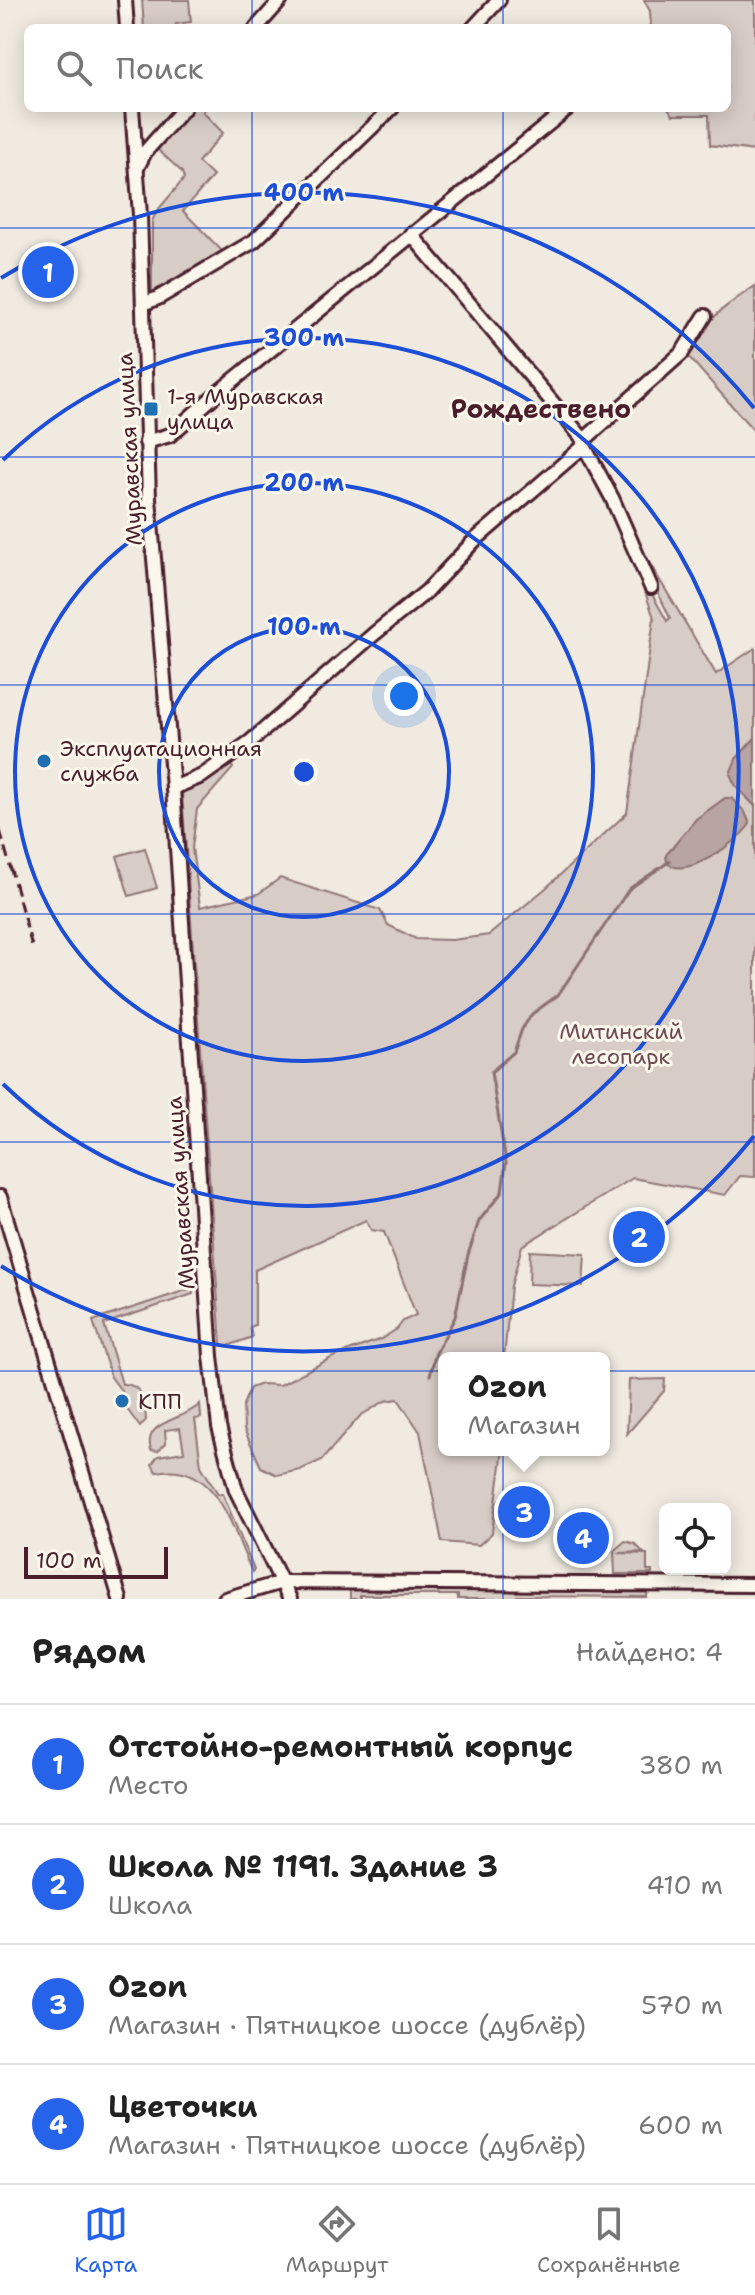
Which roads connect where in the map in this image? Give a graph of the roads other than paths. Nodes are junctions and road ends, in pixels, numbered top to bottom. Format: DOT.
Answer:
graph roads {
  1 [pos="125,0"];
  2 [pos="281,0"];
  3 [pos="499,0"];
  4 [pos="127,24"];
  5 [pos="260,24"];
  6 [pos="477,24"];
  7 [pos="132,112"];
  8 [pos="180,112"];
  9 [pos="388,112"];
  10 [pos="563,112"];
  11 [pos="137,169"];
  12 [pos="411,234"];
  13 [pos="143,304"];
  14 [pos="705,316"];
  15 [pos="146,442"];
  16 [pos="584,443"];
  17 [pos="651,587"];
  18 [pos="173,788"];
  19 [pos="0,1197"];
  20 [pos="282,1582"];
  21 [pos="755,1585"];
  22 [pos="120,1599"];
  23 [pos="225,1599"];
  24 [pos="292,1599"];
  1 -- 4 [label="street"];
  2 -- 5 [label="street"];
  3 -- 6 [label="street"];
  7 -- 11 [label="street, Муравская улица"];
  8 -- 11 [label="street"];
  9 -- 13 [label="street"];
  10 -- 12 [label="street"];
  11 -- 13 [label="street, Муравская улица"];
  12 -- 15 [label="street"];
  12 -- 16 [label="street"];
  13 -- 15 [label="street, Муравская улица"];
  14 -- 16 [label="street"];
  15 -- 18 [label="street, Муравская улица"];
  16 -- 17 [label="street"];
  16 -- 18 [label="street"];
  18 -- 20 [label="street, Муравская улица"];
  19 -- 22 [label="street"];
  20 -- 21 [label="street"];
  20 -- 23 [label="street"];
  20 -- 24 [label="street, Муравская улица"];
}
